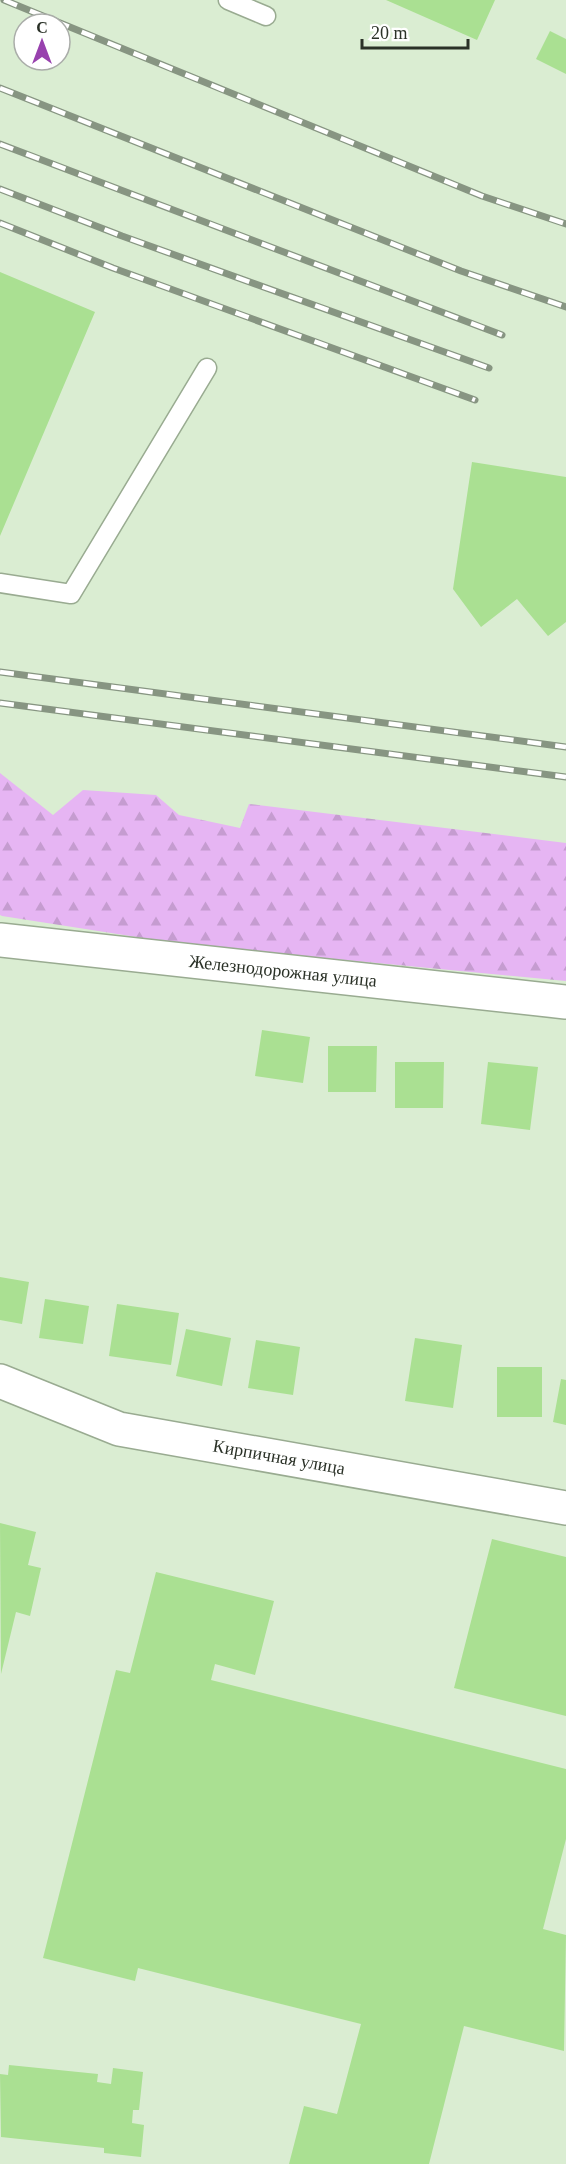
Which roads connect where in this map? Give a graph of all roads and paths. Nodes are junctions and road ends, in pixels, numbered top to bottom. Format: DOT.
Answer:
graph roads {
  1 [pos="228,0"];
  2 [pos="266,16"];
  3 [pos="207,368"];
  4 [pos="0,583"];
  5 [pos="0,940"];
  6 [pos="566,1002"];
  7 [pos="0,1380"];
  8 [pos="566,1508"];
  1 -- 2 [label="lane"];
  3 -- 4 [label="lane"];
  5 -- 6 [label="street, Железнодорожная улица"];
  7 -- 8 [label="street, Кирпичная улица"];
}
